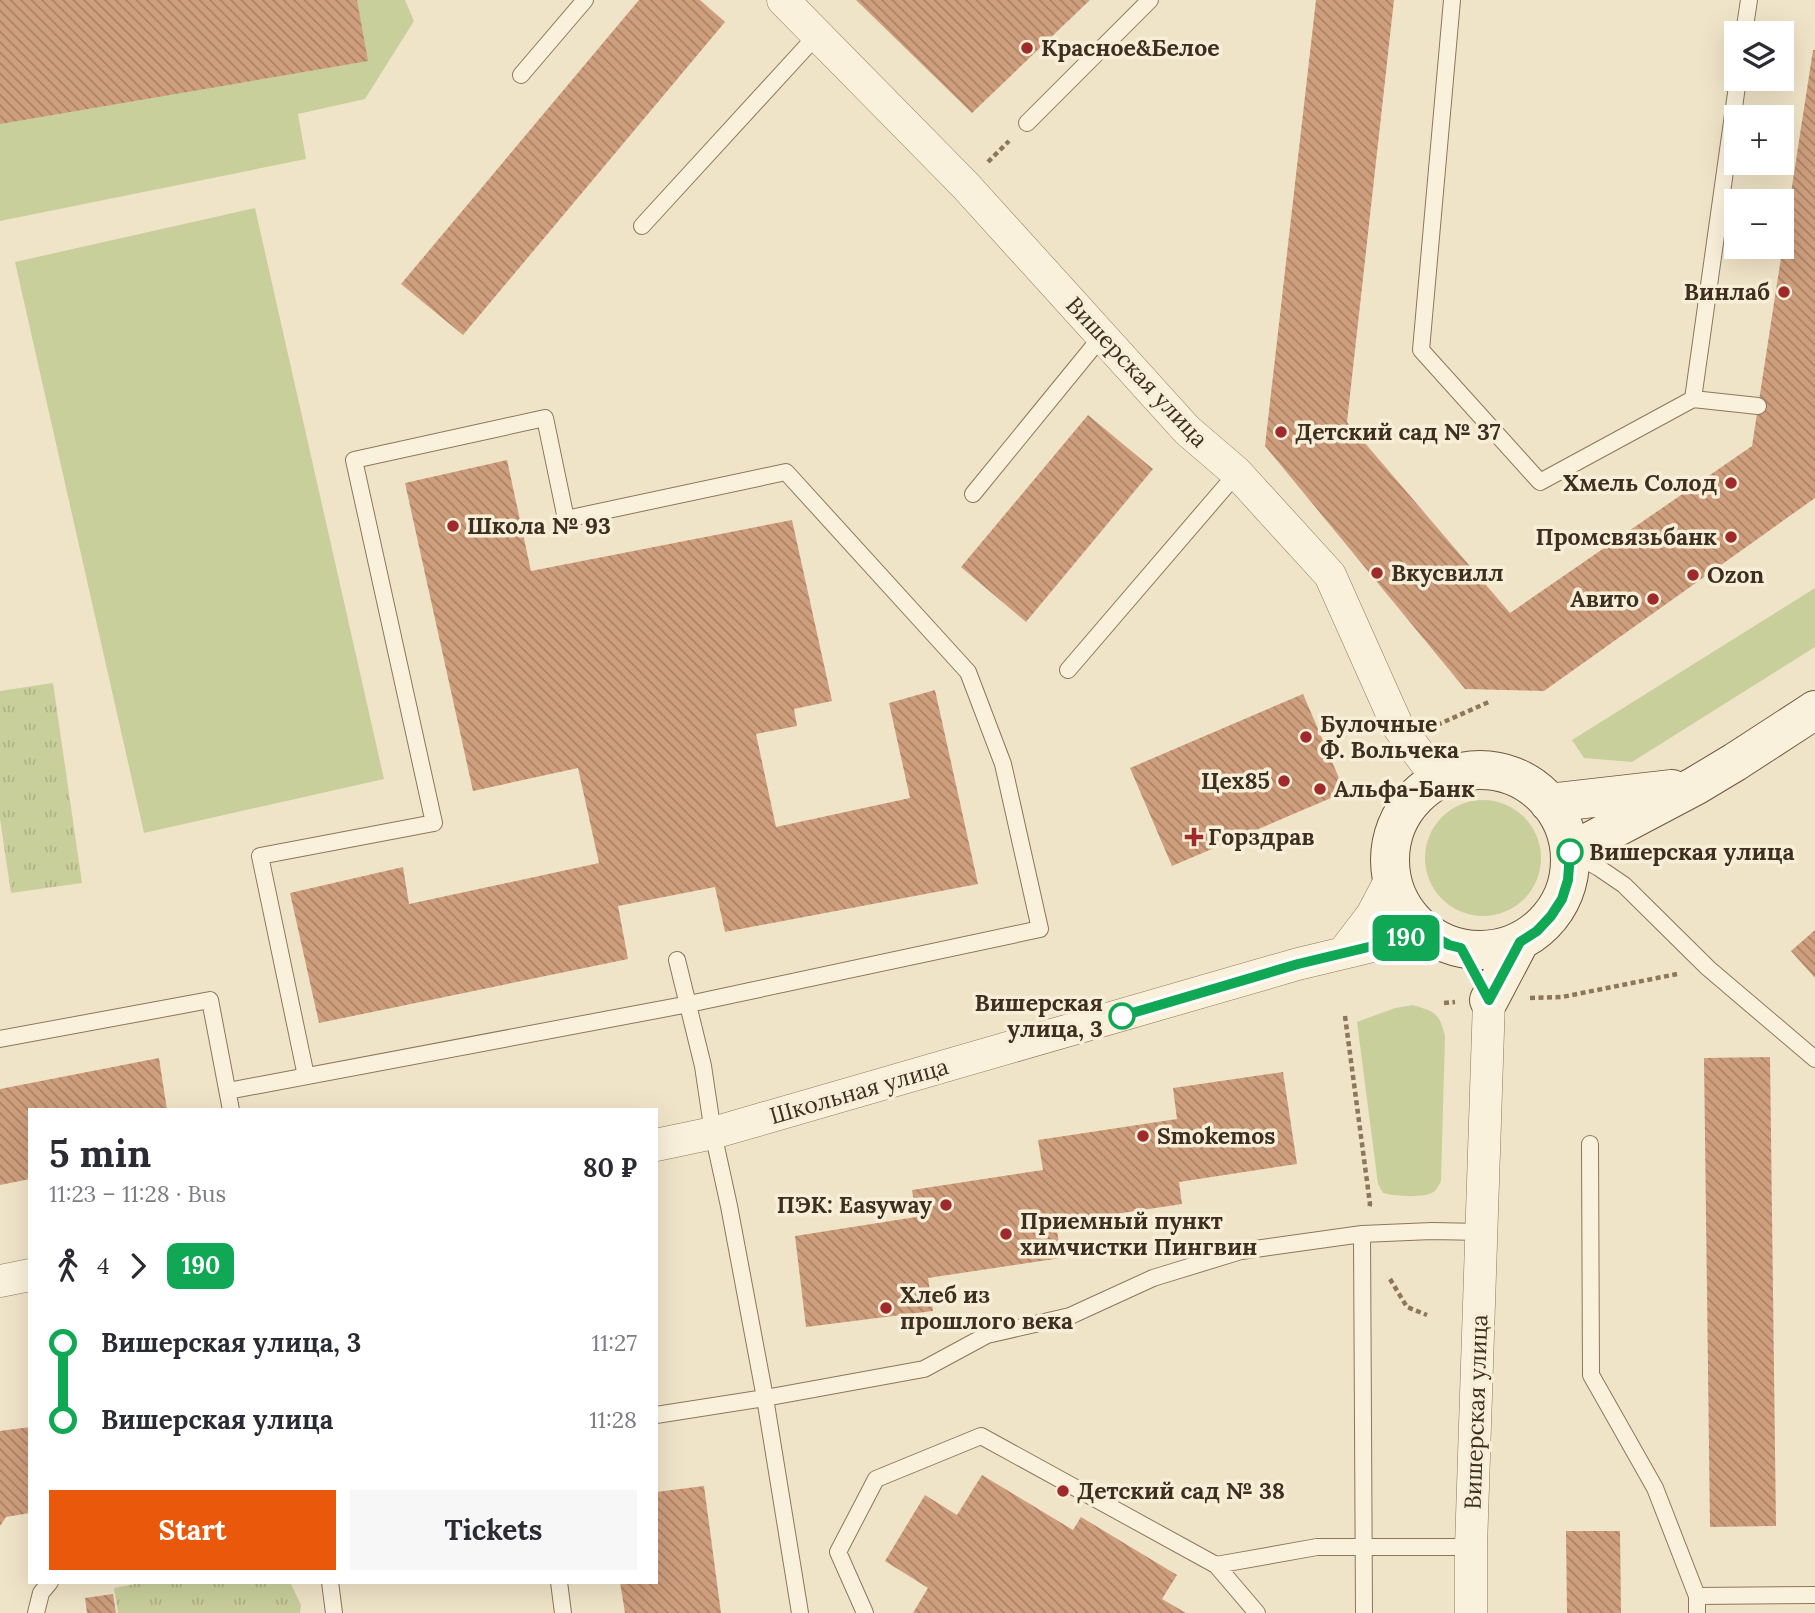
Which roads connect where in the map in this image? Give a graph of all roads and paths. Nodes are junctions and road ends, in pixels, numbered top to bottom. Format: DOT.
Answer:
graph roads {
  1 [pos="783,0"];
  2 [pos="1150,0"];
  3 [pos="1452,0"];
  4 [pos="1749,0"];
  5 [pos="579,2"];
  6 [pos="1746,21"];
  7 [pos="818,34"];
  8 [pos="521,75"];
  9 [pos="1736,91"];
  10 [pos="1027,123"];
  11 [pos="965,185"];
  12 [pos="642,226"];
  13 [pos="1102,336"];
  14 [pos="1693,399"];
  15 [pos="1758,406"];
  16 [pos="1237,473"];
  17 [pos="973,494"];
  18 [pos="1068,670"];
  19 [pos="1815,710"];
  20 [pos="1439,780"];
  21 [pos="1695,786"];
  22 [pos="1549,803"];
  23 [pos="1570,852"];
  24 [pos="1392,877"];
  25 [pos="1427,933"];
  26 [pos="1520,942"];
  27 [pos="1461,948"];
  28 [pos="1343,953"];
  29 [pos="677,960"];
  30 [pos="1709,968"];
  31 [pos="1489,1000"];
  32 [pos="1444,1003"];
  33 [pos="689,1004"];
  34 [pos="1345,1016"];
  35 [pos="0,1039"];
  36 [pos="1815,1059"];
  37 [pos="306,1076"];
  38 [pos="228,1091"];
  39 [pos="231,1108"];
  40 [pos="713,1133"];
  41 [pos="1590,1144"];
  42 [pos="658,1145"];
  43 [pos="1482,1232"];
  44 [pos="1362,1234"];
  45 [pos="28,1275"];
  46 [pos="0,1281"];
  47 [pos="765,1398"];
  48 [pos="658,1415"];
  49 [pos="1363,1547"];
  50 [pos="1471,1547"];
  51 [pos="1216,1565"];
  52 [pos="49,1584"];
  53 [pos="330,1584"];
  54 [pos="559,1584"];
  55 [pos="1815,1595"];
  56 [pos="1697,1596"];
  57 [pos="36,1613"];
  58 [pos="334,1613"];
  59 [pos="563,1613"];
  60 [pos="800,1613"];
  61 [pos="865,1613"];
  62 [pos="1257,1613"];
  63 [pos="1364,1613"];
  64 [pos="1471,1613"];
  65 [pos="1697,1613"];
  1 -- 7 [label="street, Вишерская улица"];
  2 -- 10 [label="lane"];
  3 -- 14 [label="lane"];
  4 -- 6 [label="lane"];
  5 -- 8 [label="lane"];
  7 -- 11 [label="street, Вишерская улица"];
  7 -- 12 [label="lane"];
  9 -- 14 [label="lane"];
  10 -- 11 [label="path"];
  11 -- 13 [label="street, Вишерская улица"];
  13 -- 16 [label="street, Вишерская улица"];
  13 -- 17 [label="lane"];
  14 -- 15 [label="lane"];
  16 -- 18 [label="lane"];
  16 -- 20 [label="street, Вишерская улица"];
  19 -- 21 [label="street"];
  20 -- 22 [label="street"];
  20 -- 24 [label="street"];
  21 -- 22 [label="street"];
  21 -- 23 [label="street"];
  22 -- 23 [label="street"];
  23 -- 26 [label="street"];
  23 -- 30 [label="lane"];
  24 -- 25 [label="street"];
  24 -- 28 [label="street"];
  25 -- 27 [label="street"];
  25 -- 28 [label="street, Школьная улица"];
  26 -- 27 [label="street"];
  26 -- 31 [label="street, Вишерская улица"];
  27 -- 31 [label="street"];
  28 -- 40 [label="street, Школьная улица"];
  29 -- 33 [label="lane"];
  30 -- 31 [label="path"];
  30 -- 36 [label="lane"];
  31 -- 32 [label="path"];
  31 -- 43 [label="street, Вишерская улица"];
  33 -- 37 [label="lane"];
  33 -- 37 [label="lane"];
  33 -- 40 [label="lane"];
  34 -- 44 [label="path"];
  35 -- 38 [label="lane"];
  37 -- 38 [label="lane"];
  38 -- 39 [label="lane"];
  40 -- 42 [label="street, Школьная улица"];
  40 -- 47 [label="lane"];
  41 -- 56 [label="lane"];
  43 -- 44 [label="lane"];
  43 -- 50 [label="street, Вишерская улица"];
  44 -- 47 [label="lane"];
  44 -- 49 [label="lane"];
  45 -- 46 [label="street"];
  47 -- 48 [label="lane"];
  47 -- 60 [label="lane"];
  49 -- 50 [label="lane"];
  49 -- 51 [label="lane"];
  49 -- 63 [label="lane"];
  50 -- 64 [label="street, Вишерская улица"];
  51 -- 61 [label="lane"];
  51 -- 62 [label="lane"];
  52 -- 57 [label="lane"];
  53 -- 58 [label="lane"];
  54 -- 59 [label="lane"];
  55 -- 56 [label="lane"];
  56 -- 65 [label="lane"];
}
